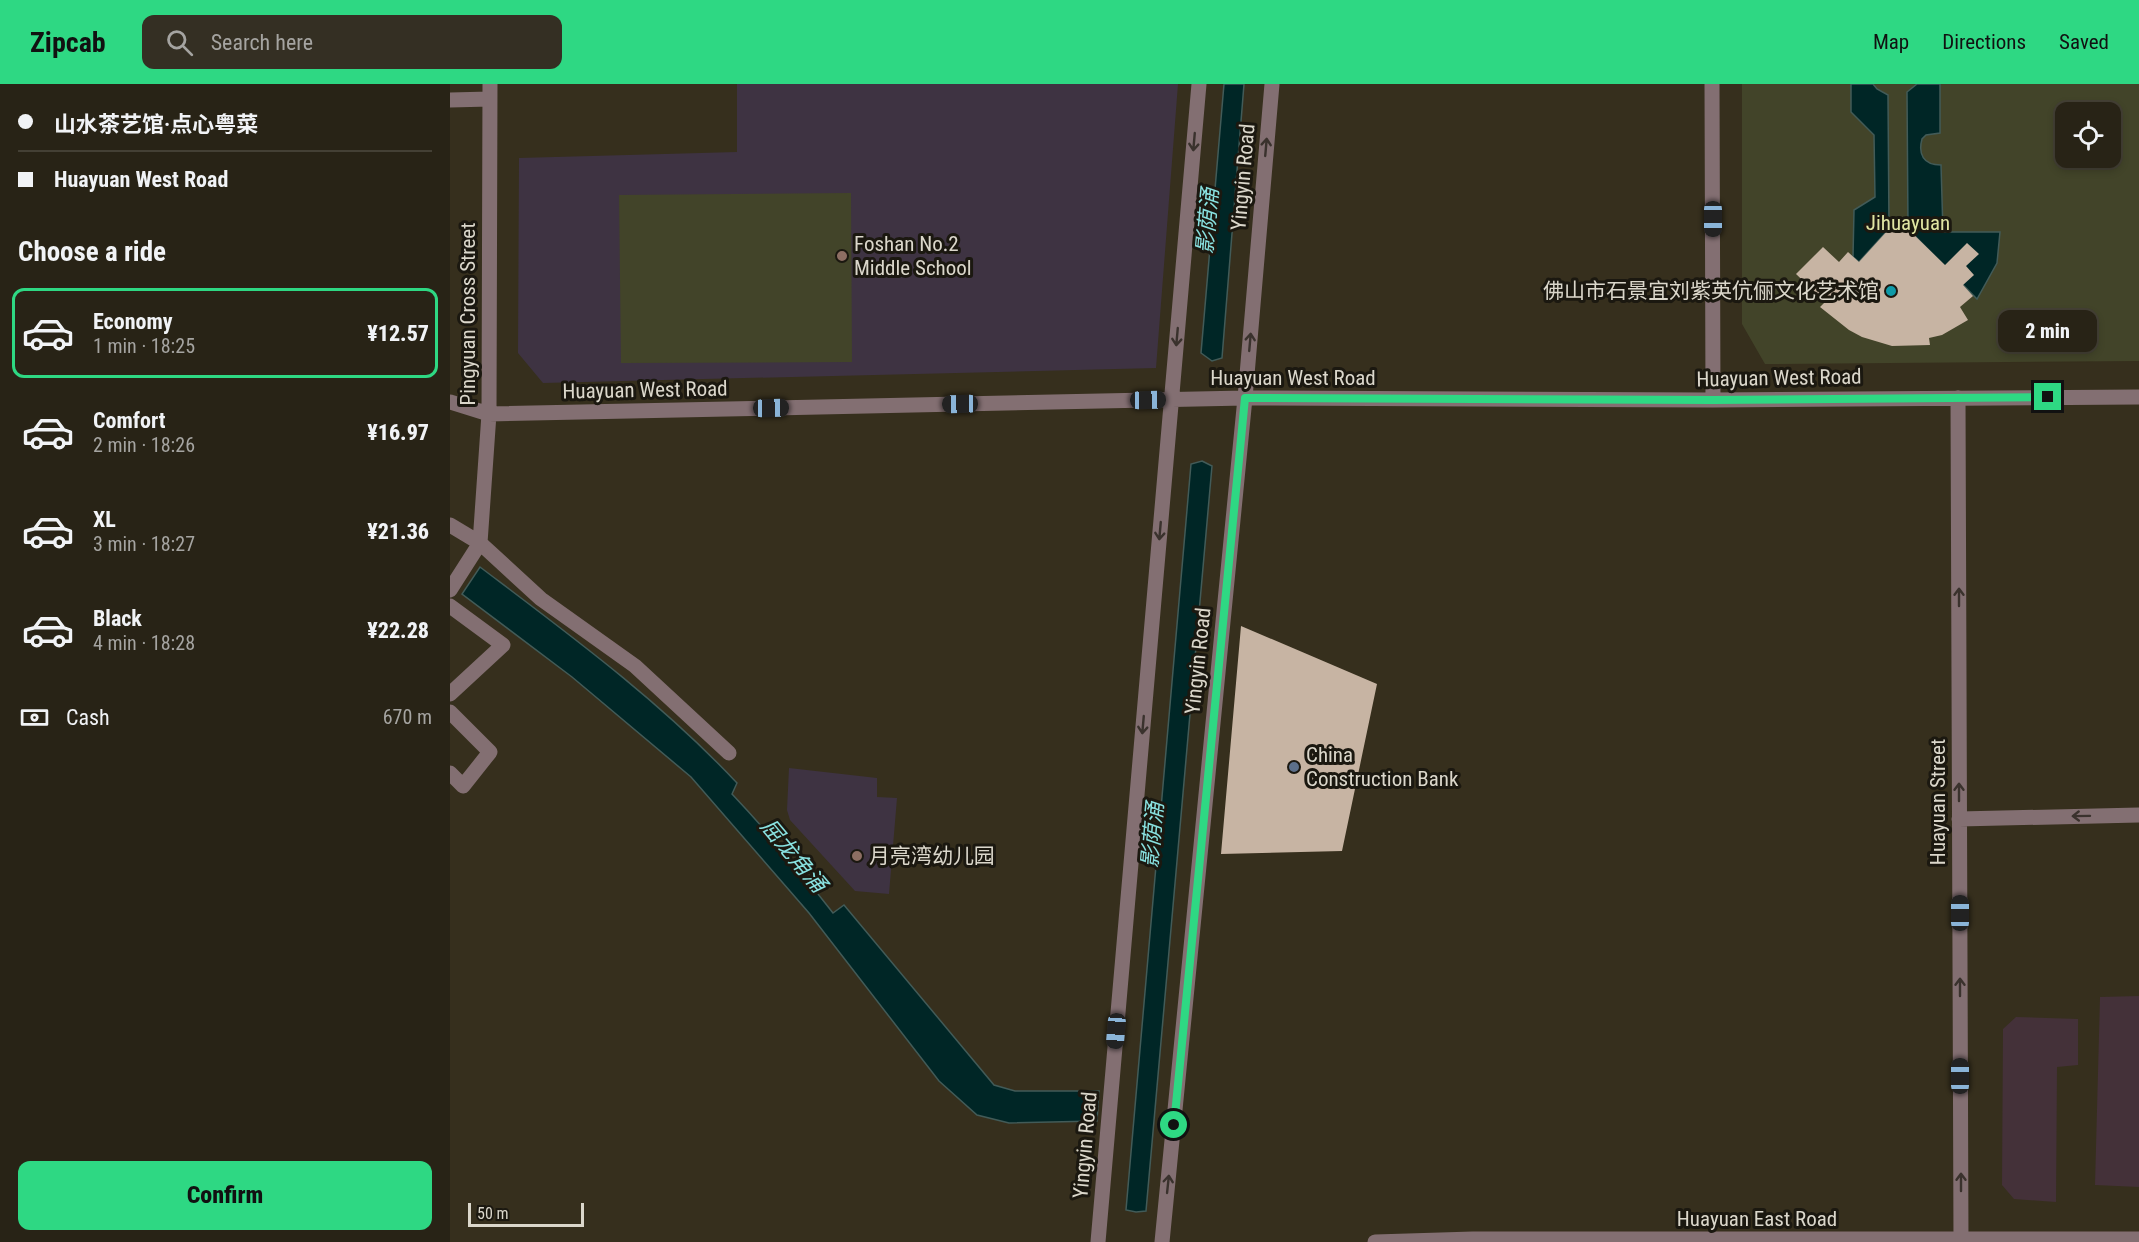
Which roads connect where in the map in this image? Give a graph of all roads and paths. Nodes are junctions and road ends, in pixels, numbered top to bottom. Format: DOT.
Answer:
graph roads {
  1 [pos="1199,84"];
  2 [pos="1272,84"];
  3 [pos="1712,84"];
  4 [pos="490,92"];
  5 [pos="450,100"];
  6 [pos="2139,397"];
  7 [pos="1245,398"];
  8 [pos="1958,398"];
  9 [pos="1172,400"];
  10 [pos="1713,400"];
  11 [pos="450,402"];
  12 [pos="489,414"];
  13 [pos="450,525"];
  14 [pos="480,543"];
  15 [pos="450,590"];
  16 [pos="450,606"];
  17 [pos="450,694"];
  18 [pos="450,712"];
  19 [pos="729,753"];
  20 [pos="450,773"];
  21 [pos="2139,815"];
  22 [pos="1959,819"];
  23 [pos="2139,1239"];
  24 [pos="1486,1241"];
  25 [pos="1658,1241"];
  26 [pos="1769,1241"];
  27 [pos="1961,1241"];
  28 [pos="1098,1242"];
  29 [pos="1162,1242"];
  30 [pos="1375,1242"];
  1 -- 9 [label="street, Yingyin Road, one-way"];
  7 -- 2 [label="street, Yingyin Road, one-way"];
  3 -- 10 [label="street"];
  4 -- 5 [label="street"];
  4 -- 12 [label="street, Pingyuan Cross Street"];
  6 -- 8 [label="street, Huayuan West Road"];
  7 -- 9 [label="street, Huayuan West Road"];
  7 -- 10 [label="street, Huayuan West Road"];
  29 -- 7 [label="street, Yingyin Road, one-way"];
  8 -- 10 [label="street, Huayuan West Road"];
  22 -- 8 [label="street, Huayuan Street, one-way"];
  9 -- 12 [label="street, Huayuan West Road"];
  9 -- 28 [label="street, Yingyin Road, one-way"];
  11 -- 12 [label="street, Huayuan West Road"];
  12 -- 14 [label="street, Pingyuan Cross Street"];
  13 -- 14 [label="street"];
  14 -- 15 [label="street"];
  14 -- 19 [label="street"];
  16 -- 17 [label="street"];
  18 -- 20 [label="street"];
  21 -- 22 [label="street, one-way"];
  27 -- 22 [label="street, Huayuan Street, one-way"];
  23 -- 27 [label="street, Huayuan East Road"];
  24 -- 25 [label="street, Huayuan East Road"];
  24 -- 30 [label="street, Huayuan East Road"];
  25 -- 26 [label="street, Huayuan East Road"];
  26 -- 27 [label="street, Huayuan East Road"];
}
